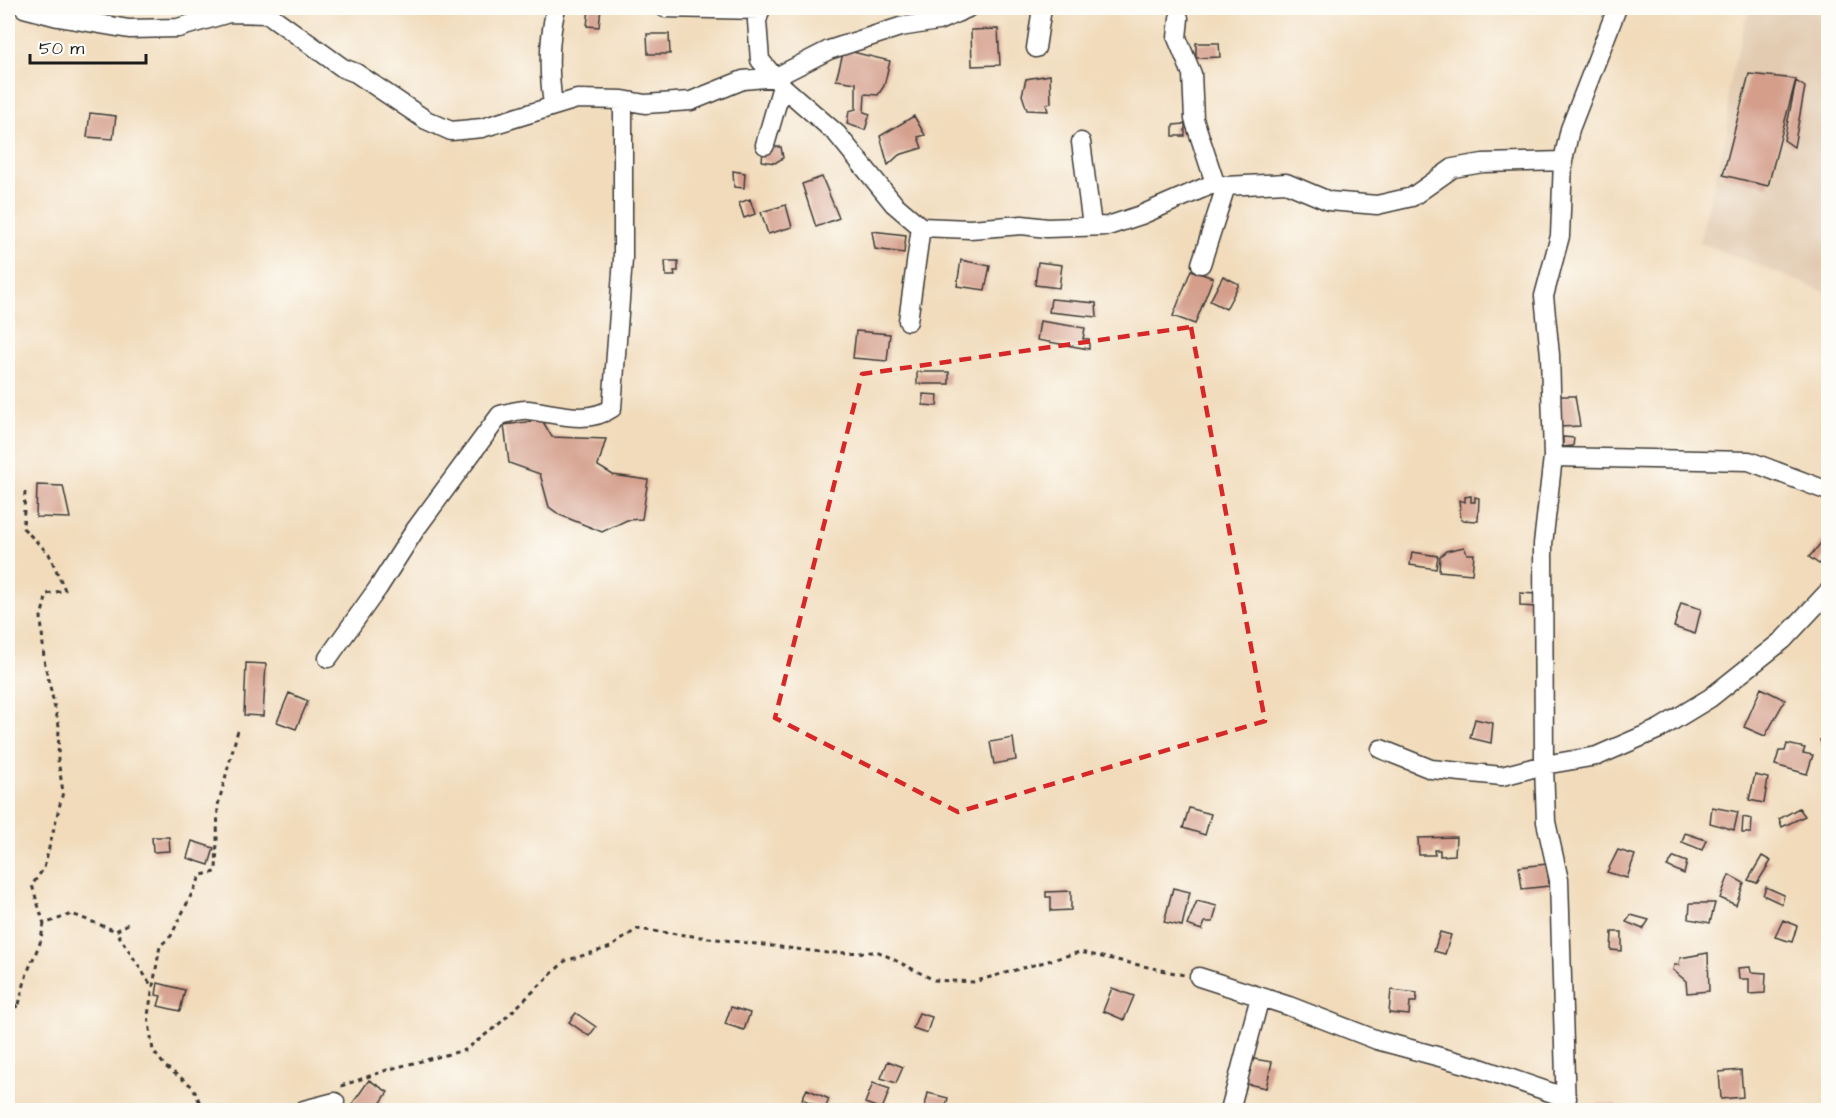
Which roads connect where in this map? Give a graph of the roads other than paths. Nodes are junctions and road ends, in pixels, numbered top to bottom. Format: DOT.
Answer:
graph roads {
  1 [pos="24,8"];
  2 [pos="556,8"];
  3 [pos="665,8"];
  4 [pos="968,8"];
  5 [pos="1042,8"];
  6 [pos="1617,8"];
  7 [pos="760,9"];
  8 [pos="1179,18"];
  9 [pos="1036,48"];
  10 [pos="779,81"];
  11 [pos="623,100"];
  12 [pos="553,104"];
  13 [pos="1081,142"];
  14 [pos="765,144"];
  15 [pos="1563,161"];
  16 [pos="1221,185"];
  17 [pos="1092,226"];
  18 [pos="921,227"];
  19 [pos="1201,264"];
  20 [pos="908,321"];
  21 [pos="1553,457"];
  22 [pos="1828,491"];
  23 [pos="1828,591"];
  24 [pos="328,658"];
  25 [pos="1382,749"];
  26 [pos="1544,765"];
  27 [pos="1199,977"];
  28 [pos="1260,997"];
  29 [pos="334,1095"];
  30 [pos="1567,1104"];
  31 [pos="304,1110"];
  32 [pos="1230,1110"];
  1 -- 12 [label="street"];
  2 -- 12 [label="street"];
  3 -- 7 [label="street"];
  4 -- 10 [label="street"];
  5 -- 9 [label="street"];
  6 -- 15 [label="street"];
  7 -- 10 [label="street"];
  8 -- 16 [label="street"];
  10 -- 11 [label="street"];
  10 -- 14 [label="street"];
  10 -- 18 [label="street"];
  11 -- 12 [label="street"];
  11 -- 24 [label="street"];
  13 -- 17 [label="street"];
  15 -- 16 [label="street"];
  15 -- 21 [label="street"];
  16 -- 17 [label="street"];
  16 -- 19 [label="street"];
  17 -- 18 [label="street"];
  18 -- 20 [label="street"];
  21 -- 22 [label="street"];
  21 -- 26 [label="street"];
  23 -- 26 [label="street"];
  25 -- 26 [label="street"];
  26 -- 30 [label="street"];
  27 -- 28 [label="street"];
  28 -- 30 [label="street"];
  28 -- 32 [label="street"];
  29 -- 31 [label="street"];
}
